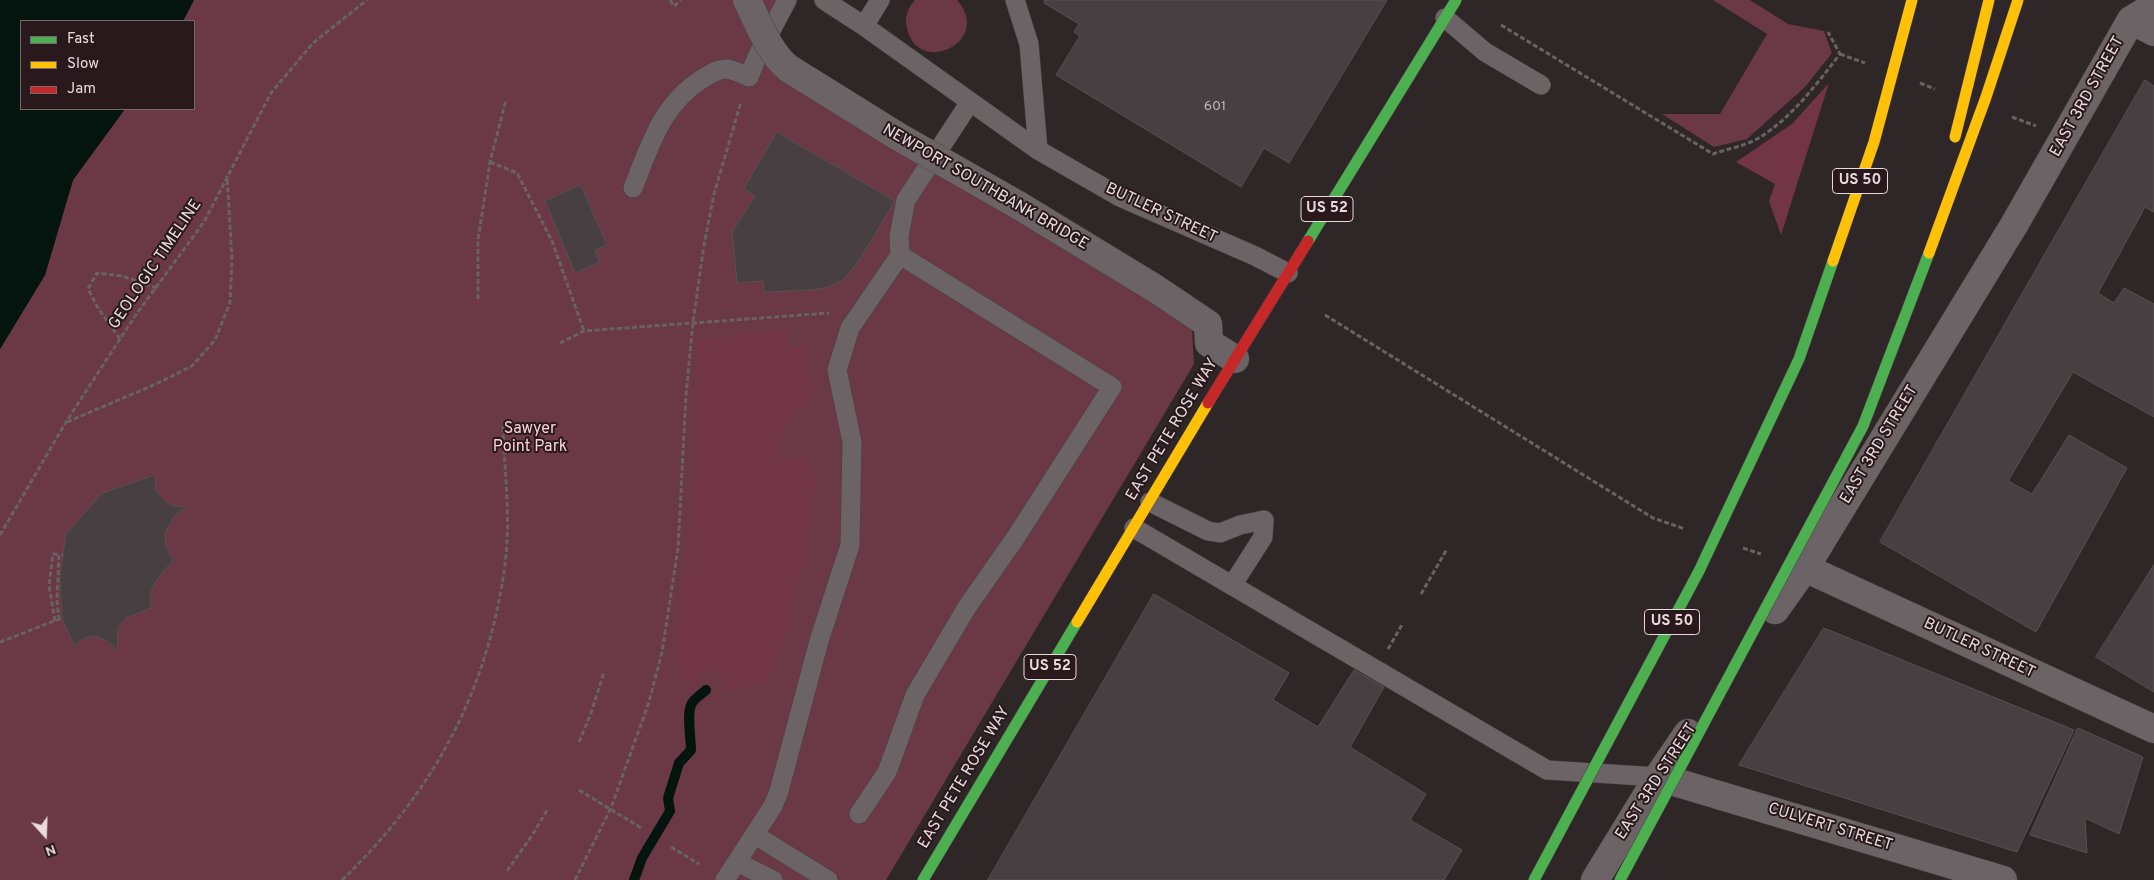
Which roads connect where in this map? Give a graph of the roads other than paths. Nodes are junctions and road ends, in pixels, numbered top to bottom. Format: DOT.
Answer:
graph roads {
  1 [pos="746,0"];
  2 [pos="787,0"];
  3 [pos="824,0"];
  4 [pos="880,0"];
  5 [pos="1015,0"];
  6 [pos="1456,0"];
  7 [pos="1912,0"];
  8 [pos="1988,0"];
  9 [pos="2018,0"];
  10 [pos="2143,14"];
  11 [pos="1445,18"];
  12 [pos="864,26"];
  13 [pos="1541,85"];
  14 [pos="970,102"];
  15 [pos="1038,150"];
  16 [pos="633,188"];
  17 [pos="1929,253"];
  18 [pos="900,255"];
  19 [pos="1288,273"];
  20 [pos="1235,359"];
  21 [pos="1150,502"];
  22 [pos="1134,528"];
  23 [pos="1805,568"];
  24 [pos="1232,584"];
  25 [pos="2154,729"];
  26 [pos="1658,777"];
  27 [pos="859,814"];
  28 [pos="755,835"];
  29 [pos="737,862"];
  30 [pos="726,880"];
  31 [pos="773,880"];
  32 [pos="828,880"];
  33 [pos="922,880"];
  34 [pos="1534,880"];
  35 [pos="1595,880"];
  36 [pos="1620,880"];
  37 [pos="2003,880"];
  1 -- 20 [label="street, NEWPORT SOUTHBANK BRIDGE, bridge"];
  2 -- 16 [label="lane"];
  3 -- 12 [label="lane, BUTLER STREET"];
  4 -- 12 [label="lane"];
  5 -- 15 [label="lane"];
  6 -- 11 [label="main road, EAST PETE ROSE WAY / US 52"];
  7 -- 34 [label="main road, US 50, bridge"];
  8 -- 17 [label="main road, bridge"];
  9 -- 17 [label="main road, bridge"];
  10 -- 23 [label="street, EAST 3RD STREET"];
  11 -- 13 [label="lane"];
  11 -- 19 [label="main road, EAST PETE ROSE WAY / US 52"];
  12 -- 14 [label="lane, BUTLER STREET"];
  14 -- 15 [label="lane, BUTLER STREET"];
  14 -- 18 [label="lane"];
  15 -- 19 [label="lane, BUTLER STREET"];
  17 -- 36 [label="main road, bridge"];
  18 -- 27 [label="lane"];
  18 -- 28 [label="lane"];
  19 -- 20 [label="main road, EAST PETE ROSE WAY / US 52"];
  20 -- 21 [label="main road, EAST PETE ROSE WAY / US 52"];
  21 -- 22 [label="main road, EAST PETE ROSE WAY / US 52"];
  21 -- 24 [label="lane"];
  22 -- 24 [label="lane"];
  22 -- 33 [label="main road, EAST PETE ROSE WAY / US 52"];
  23 -- 25 [label="street, BUTLER STREET"];
  23 -- 26 [label="street, EAST 3RD STREET"];
  24 -- 26 [label="lane"];
  26 -- 35 [label="street, EAST 3RD STREET"];
  26 -- 37 [label="street, CULVERT STREET"];
  28 -- 29 [label="lane"];
  28 -- 32 [label="lane"];
  29 -- 30 [label="lane"];
  29 -- 31 [label="lane"];
}
